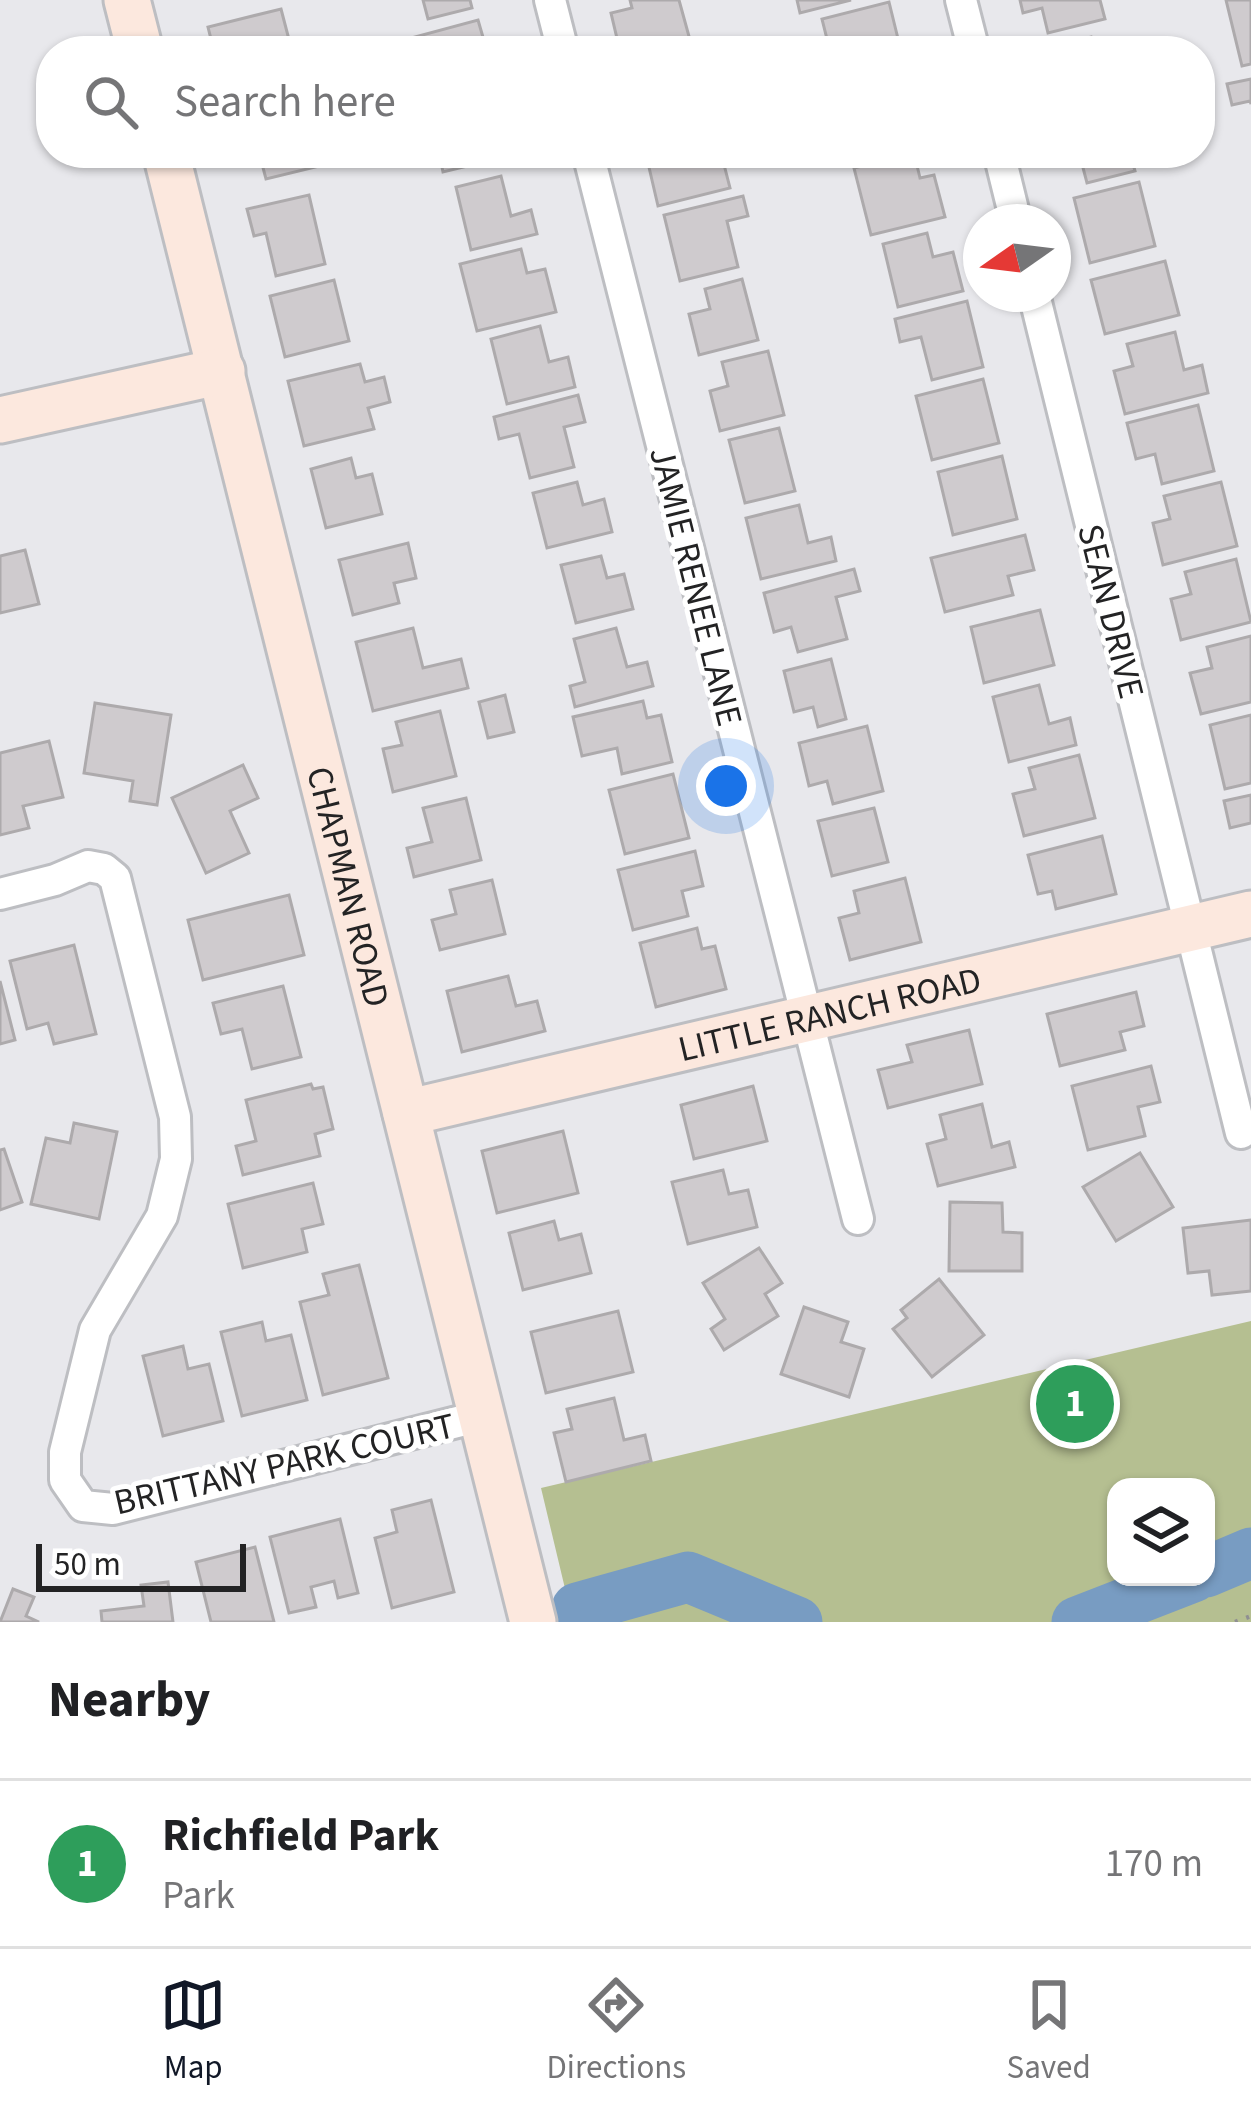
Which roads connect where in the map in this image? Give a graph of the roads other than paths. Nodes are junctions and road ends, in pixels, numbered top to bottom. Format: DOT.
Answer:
graph roads {
  1 [pos="127,0"];
  2 [pos="550,0"];
  3 [pos="961,0"];
  4 [pos="136,36"];
  5 [pos="559,36"];
  6 [pos="970,36"];
  7 [pos="170,168"];
  8 [pos="592,168"];
  9 [pos="1003,168"];
  10 [pos="1012,204"];
  11 [pos="1038,312"];
  12 [pos="221,371"];
  13 [pos="0,420"];
  14 [pos="0,894"];
  15 [pos="1251,914"];
  16 [pos="1190,928"];
  17 [pos="806,1019"];
  18 [pos="406,1113"];
  19 [pos="1241,1133"];
  20 [pos="858,1219"];
  21 [pos="481,1416"];
  22 [pos="532,1622"];
  1 -- 4 [label="street"];
  2 -- 5 [label="street"];
  3 -- 6 [label="street"];
  7 -- 12 [label="street, CHAPMAN ROAD"];
  8 -- 17 [label="street, JAMIE RENEE LANE"];
  9 -- 10 [label="street"];
  11 -- 16 [label="street, SEAN DRIVE"];
  12 -- 13 [label="street"];
  12 -- 18 [label="street, CHAPMAN ROAD"];
  14 -- 21 [label="street, BRITTANY PARK COURT"];
  15 -- 16 [label="street, LITTLE RANCH ROAD"];
  16 -- 17 [label="street, LITTLE RANCH ROAD"];
  16 -- 19 [label="street, SEAN DRIVE"];
  17 -- 18 [label="street, LITTLE RANCH ROAD"];
  17 -- 20 [label="street, JAMIE RENEE LANE"];
  18 -- 21 [label="street, CHAPMAN ROAD"];
  21 -- 22 [label="street, CHAPMAN ROAD"];
}
